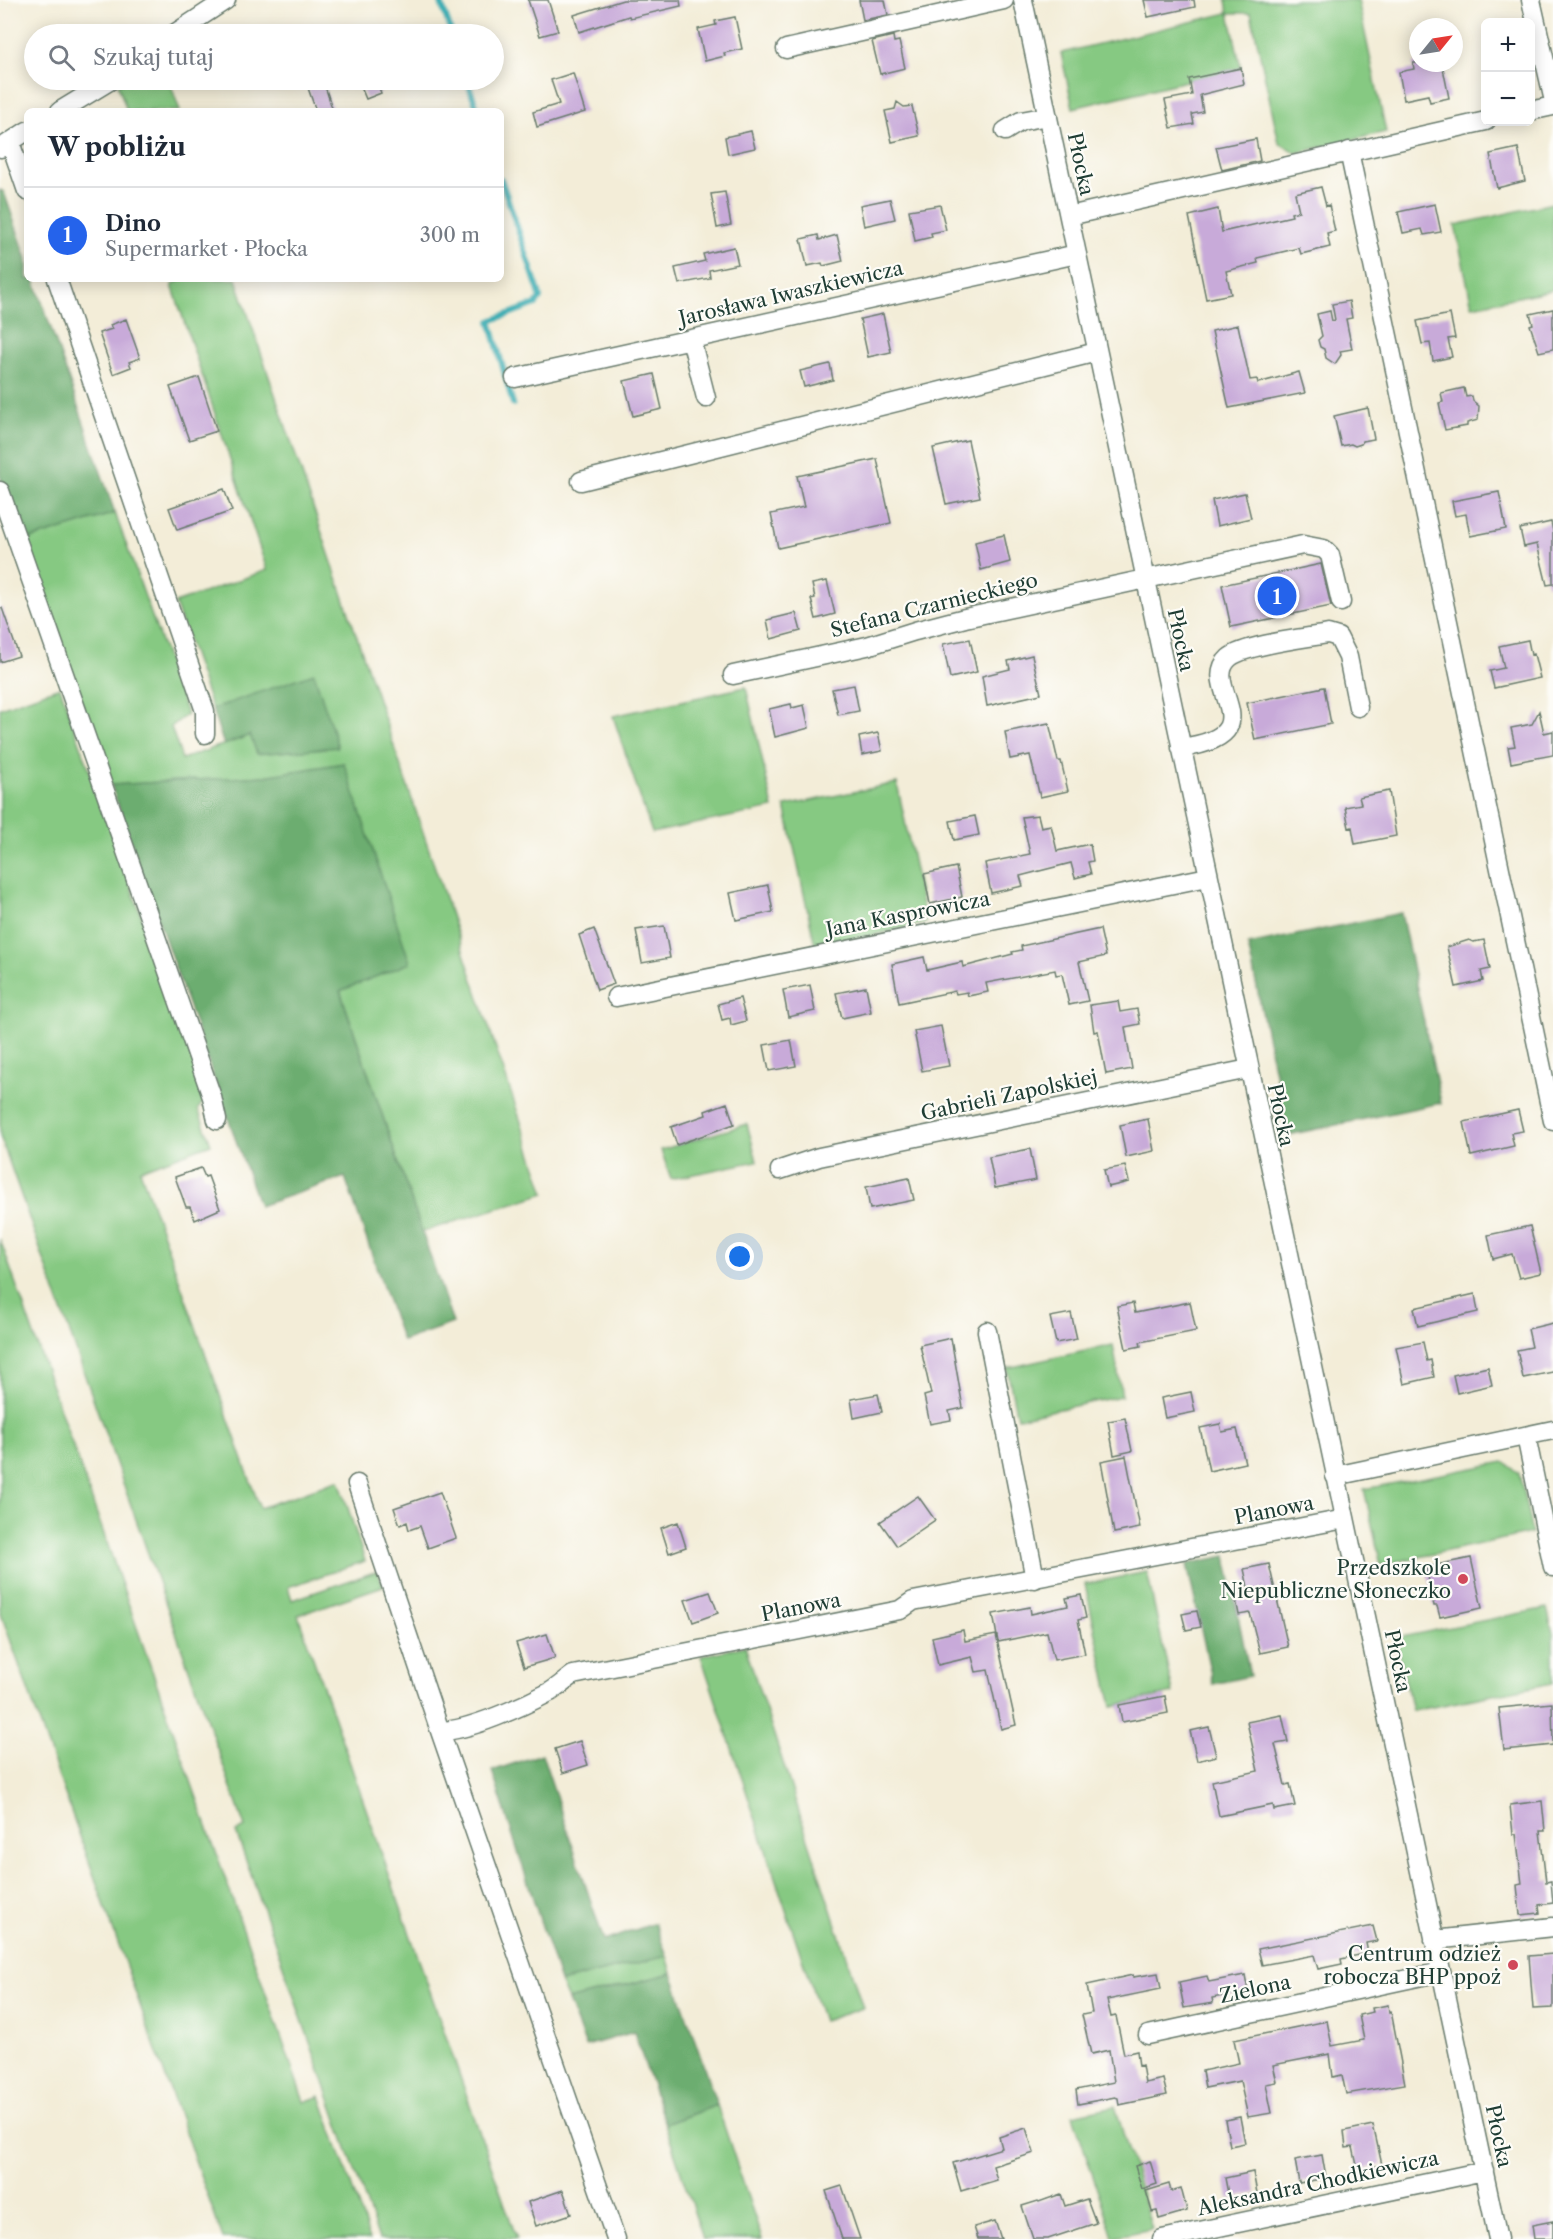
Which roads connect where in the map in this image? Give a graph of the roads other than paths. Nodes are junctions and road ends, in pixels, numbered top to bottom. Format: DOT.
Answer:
graph roads {
  1 [pos="226,0"];
  2 [pos="1004,0"];
  3 [pos="1023,0"];
  4 [pos="1531,0"];
  5 [pos="189,24"];
  6 [pos="786,49"];
  7 [pos="95,90"];
  8 [pos="1553,97"];
  9 [pos="1553,106"];
  10 [pos="65,108"];
  11 [pos="1535,110"];
  12 [pos="1048,116"];
  13 [pos="1481,122"];
  14 [pos="1005,131"];
  15 [pos="24,133"];
  16 [pos="5,145"];
  17 [pos="1349,151"];
  18 [pos="24,185"];
  19 [pos="1069,216"];
  20 [pos="1077,254"];
  21 [pos="58,282"];
  22 [pos="691,339"];
  23 [pos="1097,352"];
  24 [pos="515,378"];
  25 [pos="706,398"];
  26 [pos="581,481"];
  27 [pos="0,491"];
  28 [pos="1145,579"];
  29 [pos="1341,602"];
  30 [pos="733,675"];
  31 [pos="1358,708"];
  32 [pos="205,734"];
  33 [pos="1181,748"];
  34 [pos="1208,877"];
  35 [pos="616,998"];
  36 [pos="1249,1069"];
  37 [pos="217,1120"];
  38 [pos="1553,1121"];
  39 [pos="780,1170"];
  40 [pos="987,1331"];
  41 [pos="1553,1430"];
  42 [pos="1526,1436"];
  43 [pos="1335,1476"];
  44 [pos="357,1484"];
  45 [pos="1344,1519"];
  46 [pos="1553,1567"];
  47 [pos="1035,1579"];
  48 [pos="440,1731"];
  49 [pos="1553,1927"];
  50 [pos="1434,1940"];
  51 [pos="1441,1972"];
  52 [pos="1148,2035"];
  53 [pos="1484,2170"];
  54 [pos="616,2239"];
  55 [pos="1162,2239"];
  56 [pos="1498,2239"];
  1 -- 5 [label="street"];
  2 -- 6 [label="street"];
  3 -- 12 [label="street, Płocka"];
  4 -- 8 [label="street"];
  7 -- 10 [label="street"];
  9 -- 11 [label="street"];
  12 -- 14 [label="street"];
  12 -- 19 [label="street, Płocka"];
  13 -- 17 [label="street"];
  15 -- 16 [label="street"];
  16 -- 18 [label="street"];
  17 -- 19 [label="street"];
  17 -- 38 [label="street"];
  19 -- 20 [label="street, Płocka"];
  20 -- 22 [label="street, Jarosława Iwaszkiewicza"];
  20 -- 23 [label="street, Płocka"];
  21 -- 32 [label="street"];
  22 -- 24 [label="street, Jarosława Iwaszkiewicza"];
  22 -- 25 [label="street"];
  23 -- 26 [label="street"];
  23 -- 28 [label="street, Płocka"];
  27 -- 37 [label="street"];
  28 -- 29 [label="street, Stefana Czarnieckiego"];
  28 -- 30 [label="street, Stefana Czarnieckiego"];
  28 -- 33 [label="street, Płocka"];
  31 -- 33 [label="street"];
  33 -- 34 [label="street, Płocka"];
  34 -- 35 [label="street, Jana Kasprowicza"];
  34 -- 36 [label="street, Płocka"];
  36 -- 39 [label="street, Gabrieli Zapolskiej"];
  36 -- 43 [label="street, Płocka"];
  40 -- 47 [label="street"];
  41 -- 42 [label="street"];
  42 -- 43 [label="street"];
  42 -- 46 [label="street"];
  43 -- 45 [label="street, Płocka"];
  44 -- 48 [label="street"];
  45 -- 47 [label="street, Planowa"];
  45 -- 50 [label="street, Płocka"];
  47 -- 48 [label="street, Planowa"];
  48 -- 54 [label="street"];
  49 -- 50 [label="street"];
  50 -- 51 [label="street, Płocka"];
  51 -- 52 [label="street, Zielona"];
  51 -- 53 [label="street, Płocka"];
  53 -- 55 [label="street, Aleksandra Chodkiewicza"];
  53 -- 56 [label="street, Płocka"];
}
